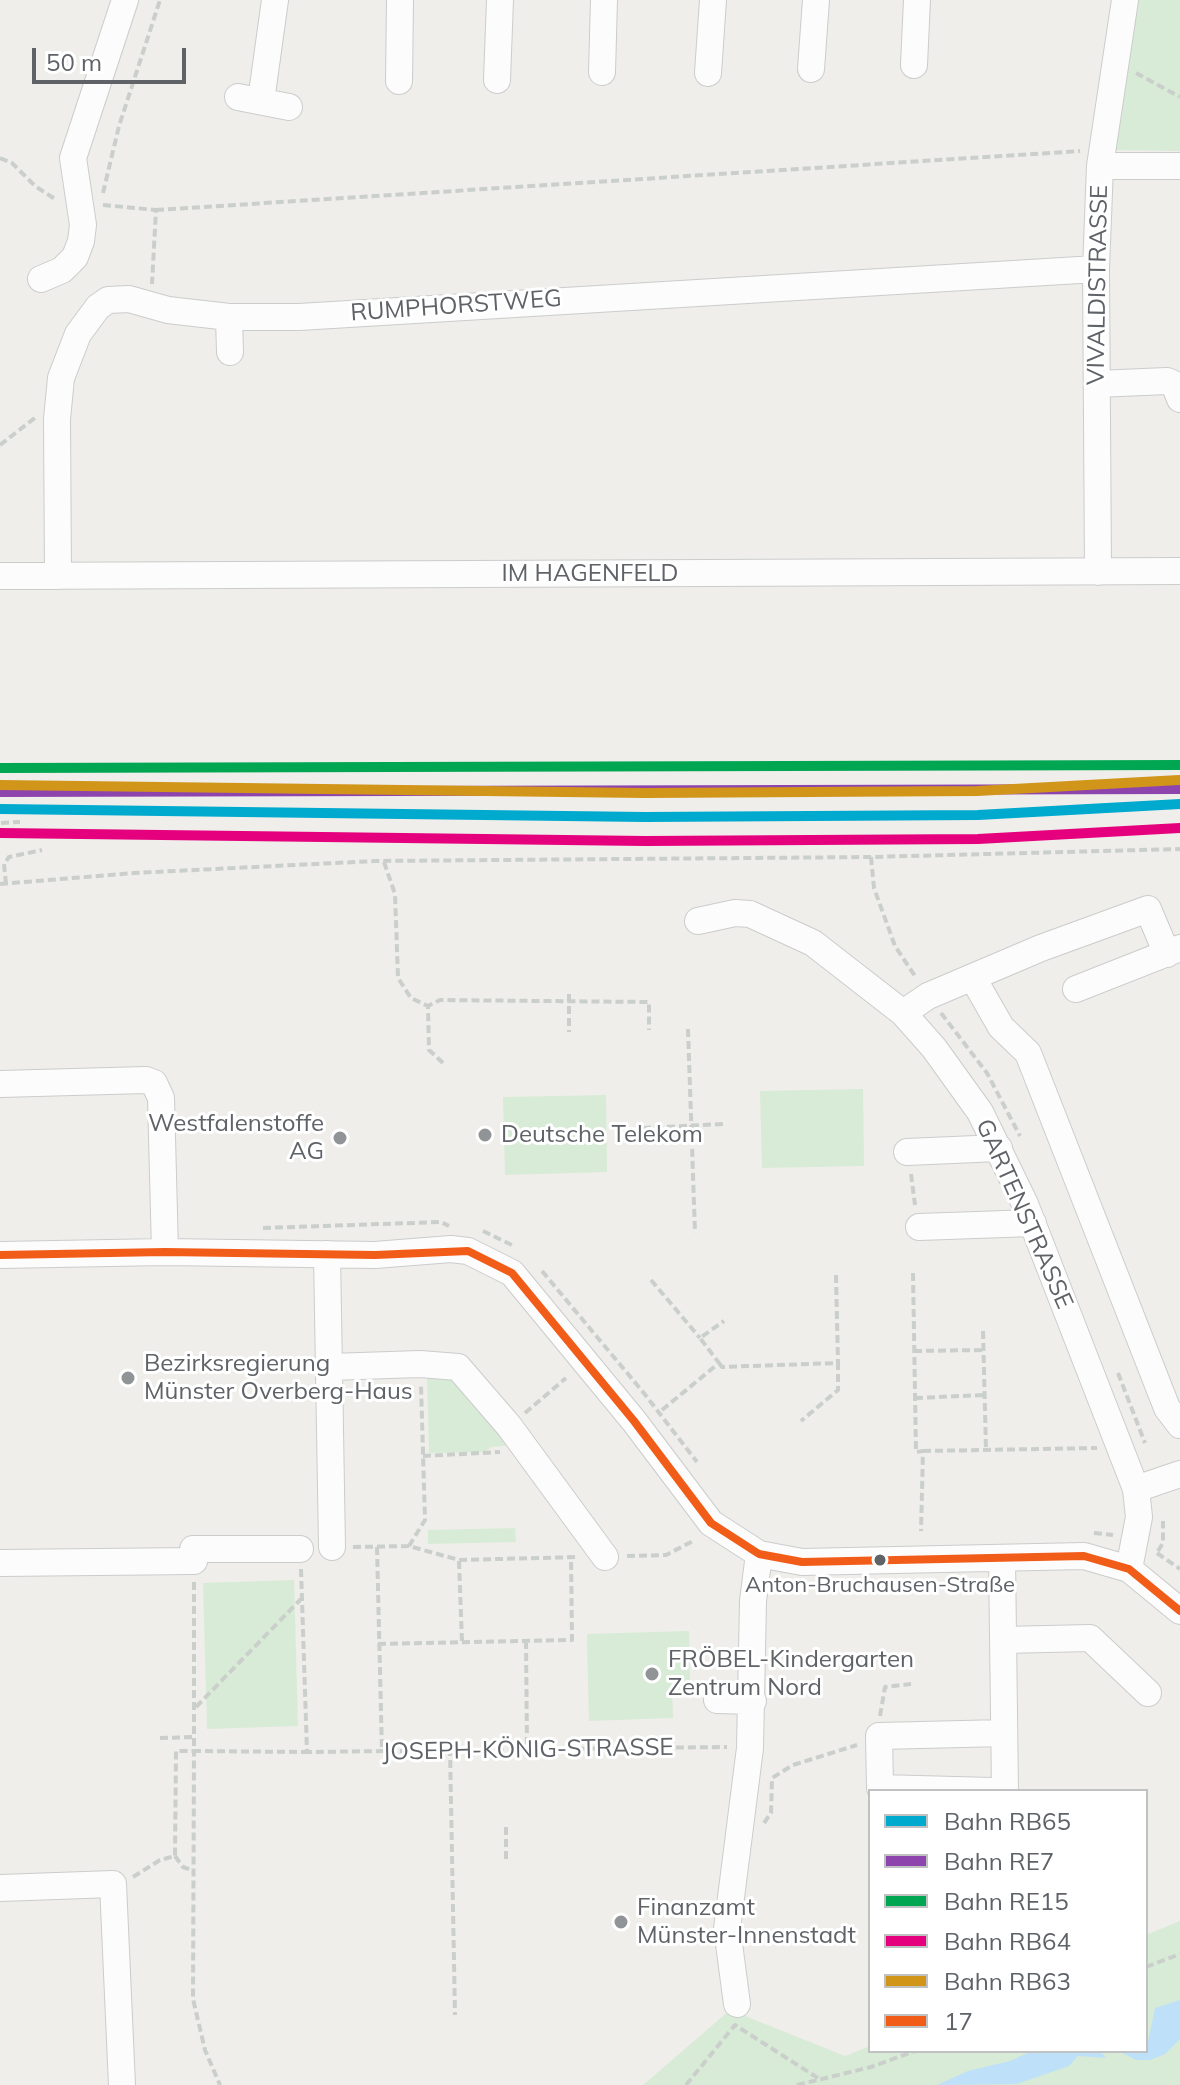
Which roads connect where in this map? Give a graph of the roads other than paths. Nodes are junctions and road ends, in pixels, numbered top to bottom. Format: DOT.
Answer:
graph roads {
  1 [pos="125,0"];
  2 [pos="275,0"];
  3 [pos="400,0"];
  4 [pos="500,0"];
  5 [pos="604,0"];
  6 [pos="713,0"];
  7 [pos="816,0"];
  8 [pos="917,0"];
  9 [pos="1125,0"];
  10 [pos="914,65"];
  11 [pos="811,69"];
  12 [pos="602,72"];
  13 [pos="708,73"];
  14 [pos="497,80"];
  15 [pos="399,81"];
  16 [pos="289,107"];
  17 [pos="1102,158"];
  18 [pos="1180,166"];
  19 [pos="1096,269"];
  20 [pos="41,279"];
  21 [pos="229,317"];
  22 [pos="230,352"];
  23 [pos="1097,384"];
  24 [pos="1180,399"];
  25 [pos="1180,571"];
  26 [pos="1098,572"];
  27 [pos="0,576"];
  28 [pos="58,576"];
  29 [pos="698,921"];
  30 [pos="1173,951"];
  31 [pos="973,978"];
  32 [pos="1076,989"];
  33 [pos="903,1013"];
  34 [pos="0,1084"];
  35 [pos="999,1148"];
  36 [pos="907,1152"];
  37 [pos="1033,1223"];
  38 [pos="919,1227"];
  39 [pos="165,1252"];
  40 [pos="327,1254"];
  41 [pos="0,1255"];
  42 [pos="330,1367"];
  43 [pos="1178,1420"];
  44 [pos="1180,1474"];
  45 [pos="1136,1489"];
  46 [pos="332,1547"];
  47 [pos="300,1549"];
  48 [pos="759,1554"];
  49 [pos="605,1557"];
  50 [pos="1002,1558"];
  51 [pos="0,1563"];
  52 [pos="1129,1569"];
  53 [pos="1180,1611"];
  54 [pos="1003,1640"];
  55 [pos="1148,1693"];
  56 [pos="717,1700"];
  57 [pos="753,1701"];
  58 [pos="1004,1733"];
  59 [pos="917,1789"];
  60 [pos="1005,1789"];
  61 [pos="0,1888"];
  62 [pos="737,2004"];
  63 [pos="122,2085"];
  1 -- 20 [label="street"];
  2 -- 16 [label="street"];
  3 -- 15 [label="street"];
  4 -- 14 [label="street"];
  5 -- 12 [label="street"];
  6 -- 13 [label="street"];
  7 -- 11 [label="street"];
  8 -- 10 [label="street"];
  9 -- 17 [label="street, VIVALDISTRASSE"];
  17 -- 18 [label="street"];
  17 -- 19 [label="street, VIVALDISTRASSE"];
  19 -- 21 [label="street, RUMPHORSTWEG"];
  19 -- 23 [label="street, VIVALDISTRASSE"];
  21 -- 22 [label="street"];
  21 -- 28 [label="street, RUMPHORSTWEG"];
  23 -- 24 [label="street"];
  23 -- 26 [label="street, VIVALDISTRASSE"];
  25 -- 26 [label="street, IM HAGENFELD"];
  26 -- 28 [label="street, IM HAGENFELD"];
  27 -- 28 [label="street, IM HAGENFELD"];
  29 -- 33 [label="street, GARTENSTRASSE"];
  30 -- 31 [label="street"];
  30 -- 32 [label="street"];
  31 -- 33 [label="street"];
  31 -- 43 [label="street"];
  33 -- 35 [label="street, GARTENSTRASSE"];
  34 -- 39 [label="street"];
  35 -- 36 [label="street"];
  35 -- 37 [label="street, GARTENSTRASSE"];
  37 -- 38 [label="street"];
  37 -- 45 [label="street, GARTENSTRASSE"];
  39 -- 40 [label="street"];
  39 -- 41 [label="street"];
  40 -- 42 [label="street"];
  40 -- 48 [label="street"];
  42 -- 46 [label="street"];
  42 -- 49 [label="street"];
  44 -- 45 [label="street"];
  45 -- 52 [label="street, GARTENSTRASSE"];
  47 -- 51 [label="street"];
  48 -- 50 [label="street"];
  48 -- 57 [label="street"];
  50 -- 52 [label="street"];
  50 -- 54 [label="street"];
  52 -- 53 [label="street"];
  54 -- 55 [label="street"];
  54 -- 58 [label="street"];
  56 -- 57 [label="street"];
  57 -- 62 [label="street"];
  58 -- 59 [label="street"];
  58 -- 60 [label="street"];
  61 -- 63 [label="street"];
}
